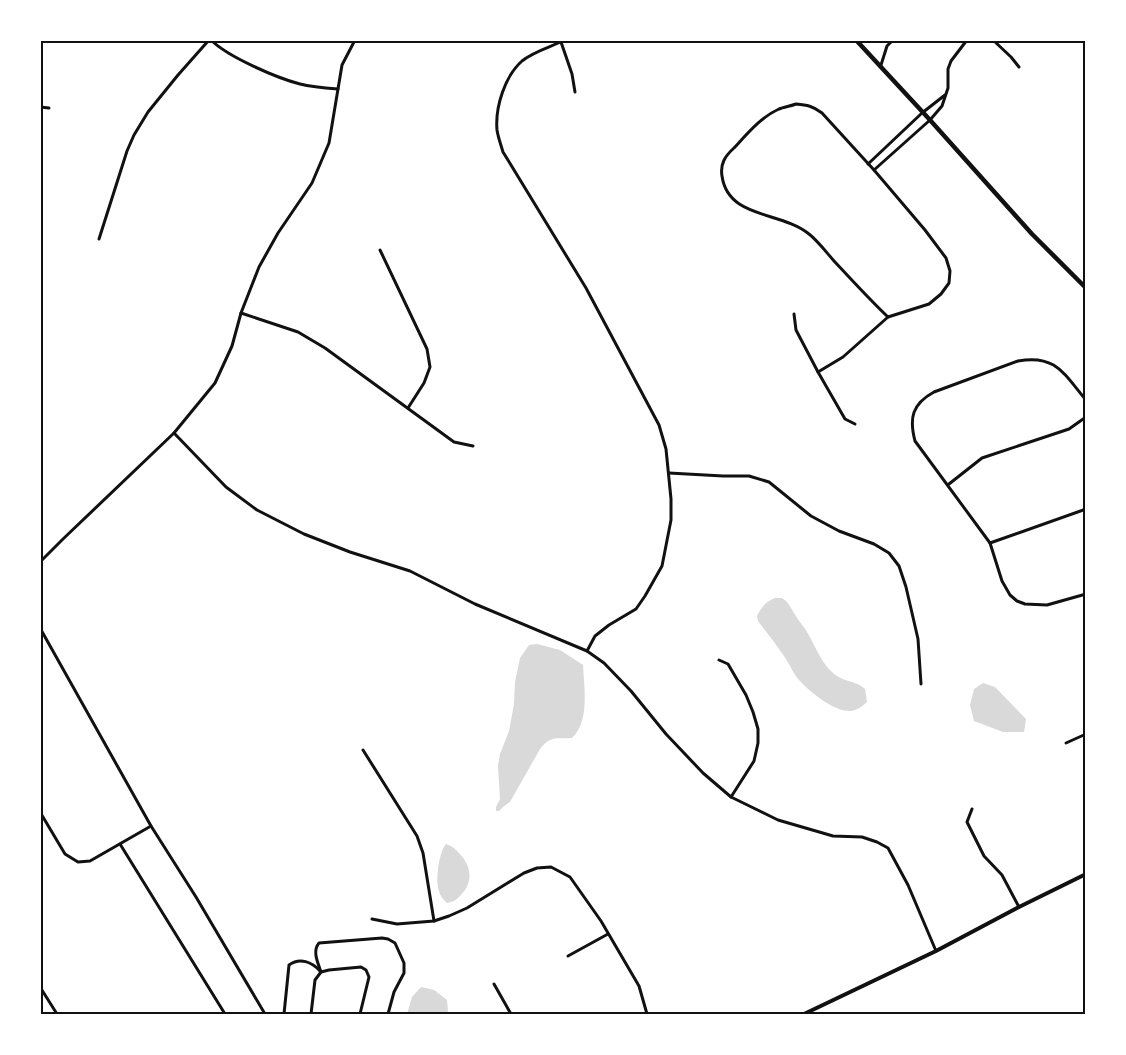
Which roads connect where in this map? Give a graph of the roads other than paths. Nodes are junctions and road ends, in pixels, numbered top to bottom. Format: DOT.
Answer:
graph roads {
  1 [pos="210,40"];
  2 [pos="355,40"];
  3 [pos="856,40"];
  4 [pos="893,40"];
  5 [pos="967,40"];
  6 [pos="993,40"];
  7 [pos="563,41"];
  8 [pos="880,67"];
  9 [pos="1019,67"];
  10 [pos="338,89"];
  11 [pos="575,92"];
  12 [pos="945,95"];
  13 [pos="40,107"];
  14 [pos="49,108"];
  15 [pos="922,112"];
  16 [pos="930,120"];
  17 [pos="868,164"];
  18 [pos="874,170"];
  19 [pos="99,239"];
  20 [pos="381,250"];
  21 [pos="1086,288"];
  22 [pos="241,313"];
  23 [pos="794,314"];
  24 [pos="888,317"];
  25 [pos="818,372"];
  26 [pos="1086,400"];
  27 [pos="408,408"];
  28 [pos="1086,417"];
  29 [pos="855,424"];
  30 [pos="174,433"];
  31 [pos="473,446"];
  32 [pos="669,473"];
  33 [pos="948,484"];
  34 [pos="1086,509"];
  35 [pos="990,543"];
  36 [pos="40,562"];
  37 [pos="1086,594"];
  38 [pos="40,628"];
  39 [pos="587,651"];
  40 [pos="719,660"];
  41 [pos="921,684"];
  42 [pos="1086,734"];
  43 [pos="1066,743"];
  44 [pos="363,750"];
  45 [pos="731,797"];
  46 [pos="972,809"];
  47 [pos="40,812"];
  48 [pos="152,826"];
  49 [pos="120,844"];
  50 [pos="1086,874"];
  51 [pos="1019,907"];
  52 [pos="372,919"];
  53 [pos="434,921"];
  54 [pos="608,934"];
  55 [pos="936,951"];
  56 [pos="568,956"];
  57 [pos="321,972"];
  58 [pos="494,984"];
  59 [pos="40,987"];
  60 [pos="57,1014"];
  61 [pos="225,1014"];
  62 [pos="265,1014"];
  63 [pos="284,1014"];
  64 [pos="311,1014"];
  65 [pos="360,1014"];
  66 [pos="388,1014"];
  67 [pos="510,1014"];
  68 [pos="647,1014"];
  69 [pos="804,1014"];
  1 -- 10 [label="street"];
  1 -- 19 [label="street"];
  2 -- 10 [label="street"];
  3 -- 8 [label="main road"];
  4 -- 8 [label="street"];
  5 -- 12 [label="street"];
  6 -- 9 [label="street"];
  7 -- 11 [label="street"];
  7 -- 32 [label="street"];
  8 -- 15 [label="main road"];
  10 -- 22 [label="street"];
  12 -- 15 [label="street"];
  12 -- 16 [label="street"];
  13 -- 14 [label="street"];
  15 -- 16 [label="main road"];
  15 -- 17 [label="street"];
  16 -- 18 [label="street"];
  16 -- 21 [label="main road"];
  17 -- 18 [label="street"];
  17 -- 24 [label="street"];
  18 -- 24 [label="street"];
  20 -- 27 [label="street"];
  22 -- 27 [label="street"];
  22 -- 30 [label="street"];
  23 -- 25 [label="street"];
  24 -- 25 [label="street"];
  25 -- 29 [label="street"];
  26 -- 33 [label="street"];
  27 -- 31 [label="street"];
  28 -- 33 [label="street"];
  30 -- 36 [label="street"];
  30 -- 39 [label="street"];
  32 -- 39 [label="street"];
  32 -- 41 [label="street"];
  33 -- 35 [label="street"];
  34 -- 35 [label="street"];
  35 -- 37 [label="street"];
  38 -- 48 [label="street"];
  39 -- 45 [label="street"];
  40 -- 45 [label="street"];
  42 -- 43 [label="street"];
  44 -- 53 [label="street"];
  45 -- 55 [label="street"];
  46 -- 51 [label="street"];
  47 -- 49 [label="street"];
  48 -- 49 [label="street"];
  48 -- 62 [label="street"];
  49 -- 61 [label="street"];
  50 -- 51 [label="street"];
  51 -- 55 [label="street"];
  52 -- 53 [label="street"];
  53 -- 54 [label="street"];
  54 -- 56 [label="street"];
  54 -- 68 [label="street"];
  55 -- 69 [label="street"];
  57 -- 63 [label="street"];
  57 -- 64 [label="street"];
  57 -- 65 [label="street"];
  57 -- 66 [label="street"];
  58 -- 67 [label="street"];
  59 -- 60 [label="street"];
}
